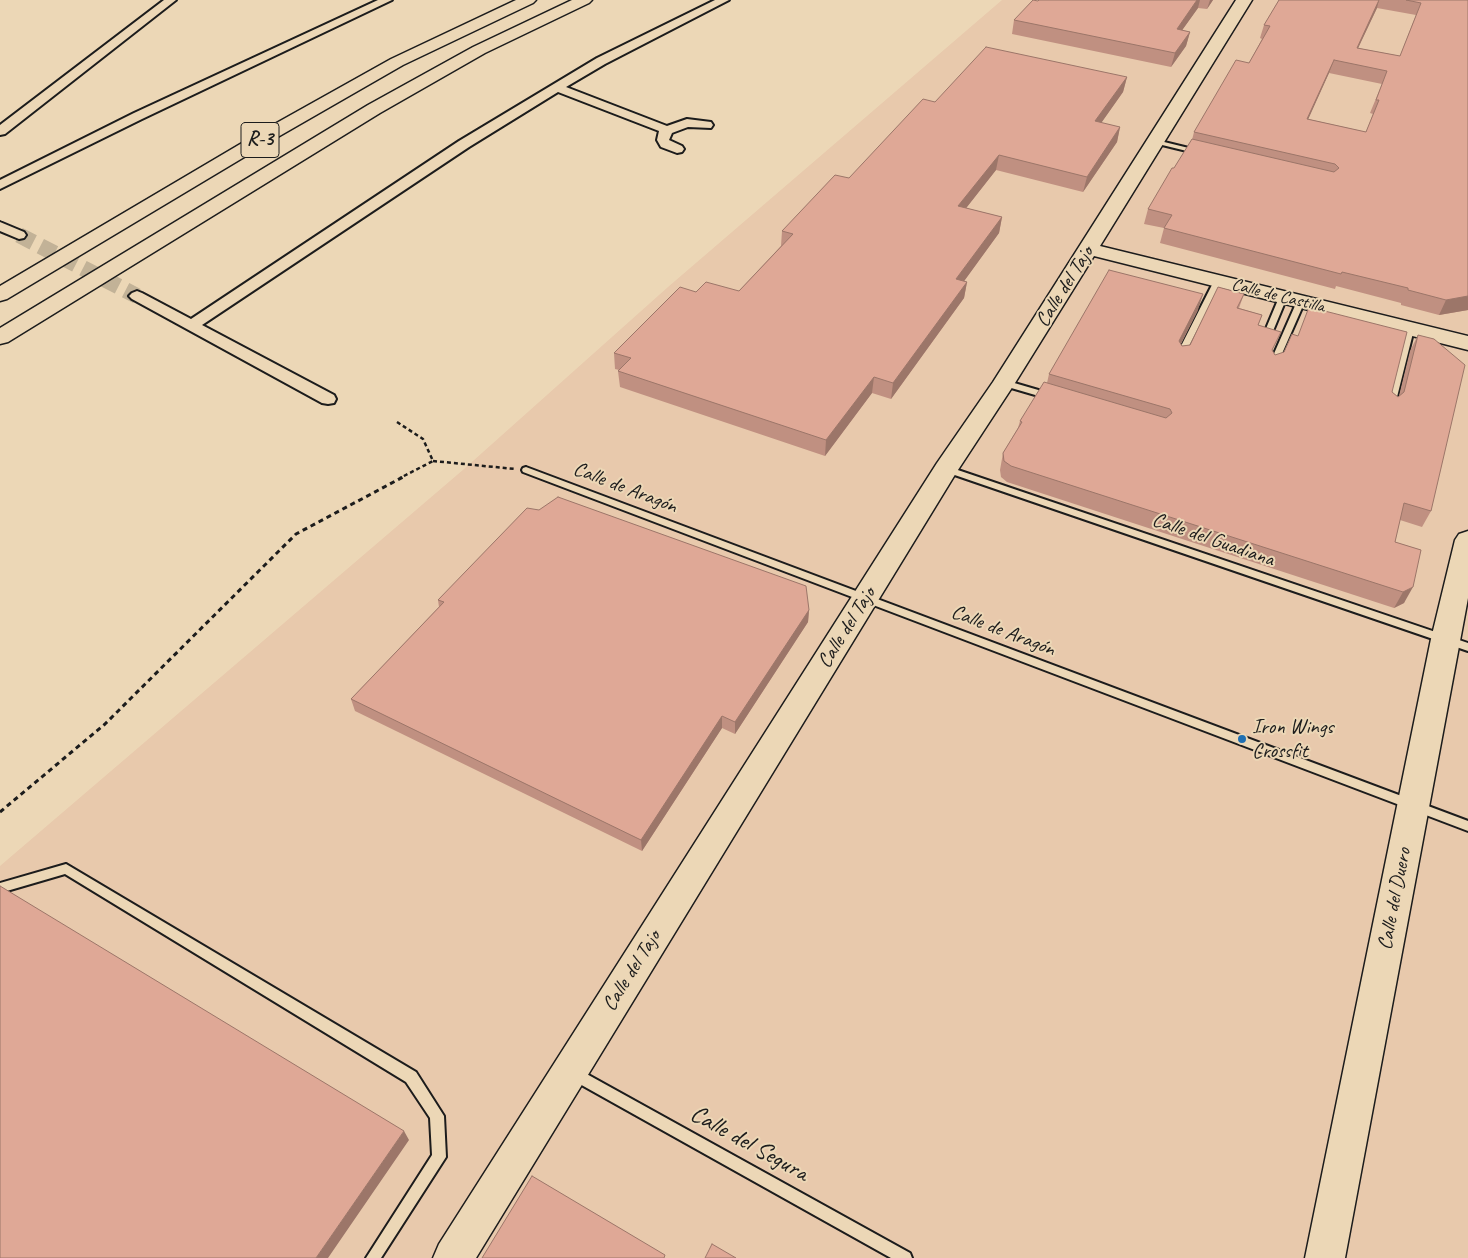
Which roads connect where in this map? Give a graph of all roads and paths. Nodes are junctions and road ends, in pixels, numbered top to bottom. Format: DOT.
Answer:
graph roads {
  1 [pos="171,0"];
  2 [pos="387,0"];
  3 [pos="514,0"];
  4 [pos="528,0"];
  5 [pos="584,0"];
  6 [pos="595,0"];
  7 [pos="724,0"];
  8 [pos="1244,0"];
  9 [pos="358,2"];
  10 [pos="372,6"];
  11 [pos="396,62"];
  12 [pos="557,88"];
  13 [pos="374,109"];
  14 [pos="707,124"];
  15 [pos="667,130"];
  16 [pos="0,131"];
  17 [pos="1156,142"];
  18 [pos="677,149"];
  19 [pos="1204,153"];
  20 [pos="0,185"];
  21 [pos="0,226"];
  22 [pos="19,235"];
  23 [pos="1089,249"];
  24 [pos="1218,281"];
  25 [pos="0,295"];
  26 [pos="137,296"];
  27 [pos="1292,299"];
  28 [pos="192,324"];
  29 [pos="1410,329"];
  30 [pos="1269,331"];
  31 [pos="0,337"];
  32 [pos="1468,343"];
  33 [pos="1180,358"];
  34 [pos="1272,367"];
  35 [pos="1004,383"];
  36 [pos="328,399"];
  37 [pos="1060,399"];
  38 [pos="1390,408"];
  39 [pos="397,422"];
  40 [pos="433,461"];
  41 [pos="946,469"];
  42 [pos="526,470"];
  43 [pos="1468,540"];
  44 [pos="864,599"];
  45 [pos="1457,643"];
  46 [pos="1413,806"];
  47 [pos="0,812"];
  48 [pos="1468,826"];
  49 [pos="0,888"];
  50 [pos="570,1071"];
  51 [pos="373,1258"];
  52 [pos="453,1258"];
  53 [pos="905,1258"];
  54 [pos="1325,1258"];
  1 -- 16 [label="street"];
  2 -- 10 [label="street"];
  3 -- 11 [label="main road"];
  4 -- 11 [label="main road, R-3"];
  5 -- 13 [label="main road, R-3"];
  6 -- 13 [label="main road"];
  7 -- 12 [label="street"];
  8 -- 17 [label="main road, Calle del Tajo"];
  9 -- 10 [label="street"];
  10 -- 20 [label="street"];
  11 -- 25 [label="main road, R-3"];
  12 -- 15 [label="street"];
  12 -- 28 [label="street"];
  13 -- 31 [label="main road, R-3"];
  14 -- 15 [label="street"];
  15 -- 18 [label="street"];
  17 -- 19 [label="lane"];
  17 -- 23 [label="main road, Calle del Tajo"];
  21 -- 22 [label="street"];
  23 -- 24 [label="main road, Calle de Castilla"];
  23 -- 35 [label="main road, Calle del Tajo"];
  24 -- 27 [label="main road, Calle de Castilla"];
  24 -- 33 [label="lane"];
  26 -- 28 [label="street"];
  27 -- 29 [label="main road, Calle de Castilla"];
  27 -- 30 [label="lane"];
  27 -- 34 [label="lane"];
  28 -- 36 [label="street"];
  29 -- 32 [label="main road, Calle de Castilla"];
  29 -- 38 [label="lane"];
  35 -- 37 [label="lane"];
  35 -- 41 [label="main road, Calle del Tajo"];
  39 -- 40 [label="path"];
  40 -- 42 [label="path"];
  40 -- 47 [label="path"];
  41 -- 44 [label="main road, Calle del Tajo"];
  41 -- 45 [label="lane, Calle del Guadiana"];
  42 -- 44 [label="lane, Calle de Aragón"];
  43 -- 45 [label="main road, Calle del Duero"];
  44 -- 46 [label="lane, Calle de Aragón"];
  44 -- 50 [label="main road, Calle del Tajo"];
  45 -- 46 [label="main road, Calle del Duero"];
  46 -- 48 [label="lane, Calle de Aragón"];
  46 -- 54 [label="main road, Calle del Duero"];
  49 -- 51 [label="lane"];
  50 -- 52 [label="main road, Calle del Tajo"];
  50 -- 53 [label="lane, Calle del Segura"];
}
